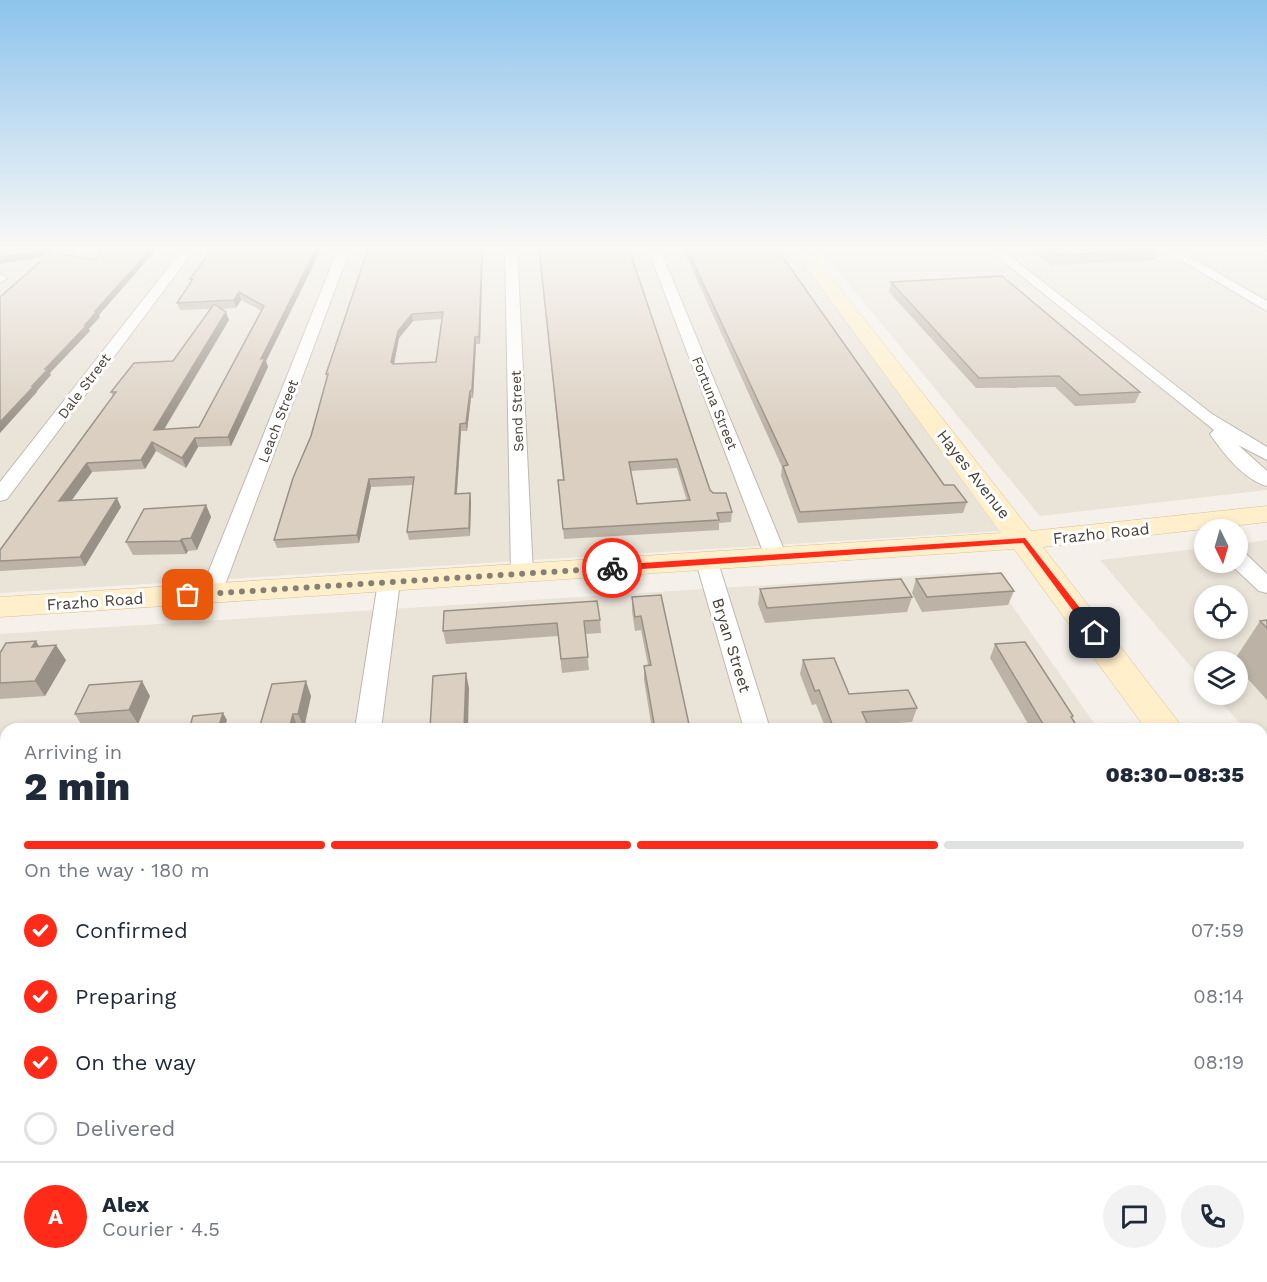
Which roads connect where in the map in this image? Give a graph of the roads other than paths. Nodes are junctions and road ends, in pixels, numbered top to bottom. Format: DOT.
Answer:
graph roads {
  1 [pos="143,309"];
  2 [pos="321,309"];
  3 [pos="513,309"];
  4 [pos="678,309"];
  5 [pos="847,309"];
  6 [pos="1069,309"];
  7 [pos="1206,418"];
  8 [pos="1267,455"];
  9 [pos="1267,480"];
  10 [pos="0,495"];
  11 [pos="1267,514"];
  12 [pos="1240,519"];
  13 [pos="1194,527"];
  14 [pos="1025,540"];
  15 [pos="776,557"];
  16 [pos="707,562"];
  17 [pos="1248,568"];
  18 [pos="522,574"];
  19 [pos="389,582"];
  20 [pos="1267,586"];
  21 [pos="211,593"];
  22 [pos="0,607"];
  23 [pos="369,723"];
  24 [pos="755,723"];
  25 [pos="1162,723"];
  1 -- 10 [label="street, Dale Street"];
  2 -- 21 [label="street, Leach Street"];
  3 -- 18 [label="street, Send Street"];
  4 -- 15 [label="street, Fortuna Street"];
  5 -- 14 [label="street, Hayes Avenue"];
  6 -- 7 [label="street"];
  7 -- 8 [label="street"];
  7 -- 9 [label="street"];
  11 -- 12 [label="street, Frazho Road"];
  13 -- 14 [label="street, Frazho Road"];
  14 -- 15 [label="street, Frazho Road"];
  14 -- 25 [label="street, Hayes Avenue"];
  15 -- 16 [label="street, Frazho Road"];
  16 -- 18 [label="street, Frazho Road"];
  16 -- 24 [label="street, Bryan Street"];
  17 -- 20 [label="street"];
  18 -- 19 [label="street, Frazho Road"];
  19 -- 21 [label="street, Frazho Road"];
  19 -- 23 [label="street"];
  21 -- 22 [label="street, Frazho Road"];
}
